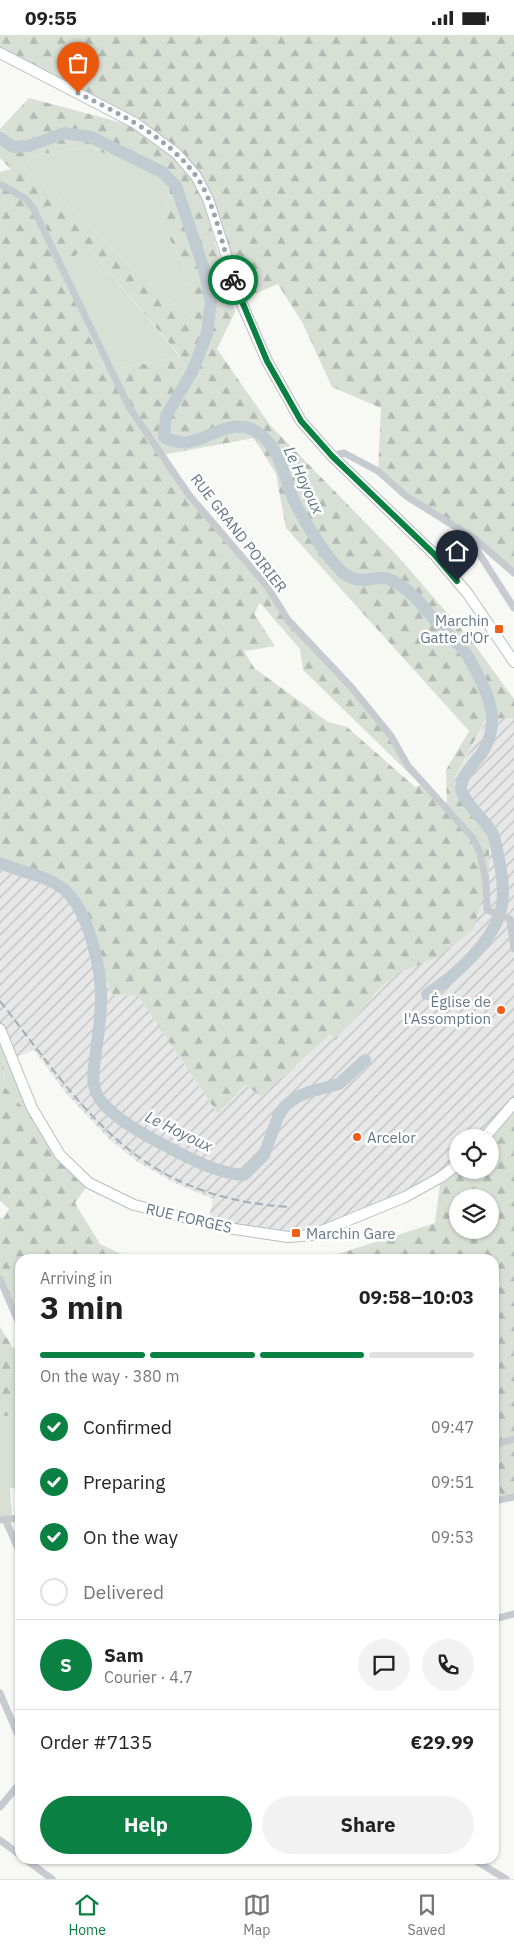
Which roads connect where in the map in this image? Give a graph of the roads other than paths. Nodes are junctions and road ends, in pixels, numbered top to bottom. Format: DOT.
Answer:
graph roads {
  1 [pos="0,53"];
  2 [pos="0,184"];
  3 [pos="332,456"];
  4 [pos="475,539"];
  5 [pos="514,573"];
  6 [pos="514,608"];
  7 [pos="514,662"];
  8 [pos="514,949"];
  9 [pos="0,1029"];
  10 [pos="514,1103"];
  11 [pos="492,1129"];
  12 [pos="449,1171"];
  13 [pos="0,1279"];
  14 [pos="15,1314"];
  15 [pos="514,1439"];
  16 [pos="499,1444"];
  17 [pos="514,1497"];
  18 [pos="499,1500"];
  19 [pos="3,1519"];
  20 [pos="15,1543"];
  21 [pos="514,1614"];
  22 [pos="499,1618"];
  23 [pos="0,1693"];
  24 [pos="15,1728"];
  25 [pos="15,1789"];
  26 [pos="0,1807"];
  27 [pos="0,1840"];
  28 [pos="15,1851"];
  29 [pos="32,1864"];
  30 [pos="481,1864"];
  31 [pos="52,1879"];
  32 [pos="506,1879"];
  1 -- 3 [label="main road"];
  2 -- 8 [label="street, RUE GRAND POIRIER"];
  3 -- 4 [label="street"];
  3 -- 7 [label="main road"];
  4 -- 5 [label="street"];
  4 -- 6 [label="street"];
  9 -- 12 [label="main road, RUE FORGES"];
  10 -- 11 [label="main road"];
  13 -- 14 [label="street"];
  15 -- 16 [label="street"];
  17 -- 18 [label="street"];
  19 -- 20 [label="street"];
  21 -- 22 [label="street"];
  23 -- 24 [label="street"];
  25 -- 26 [label="street"];
  27 -- 28 [label="street"];
  29 -- 31 [label="street"];
  30 -- 32 [label="street"];
}
